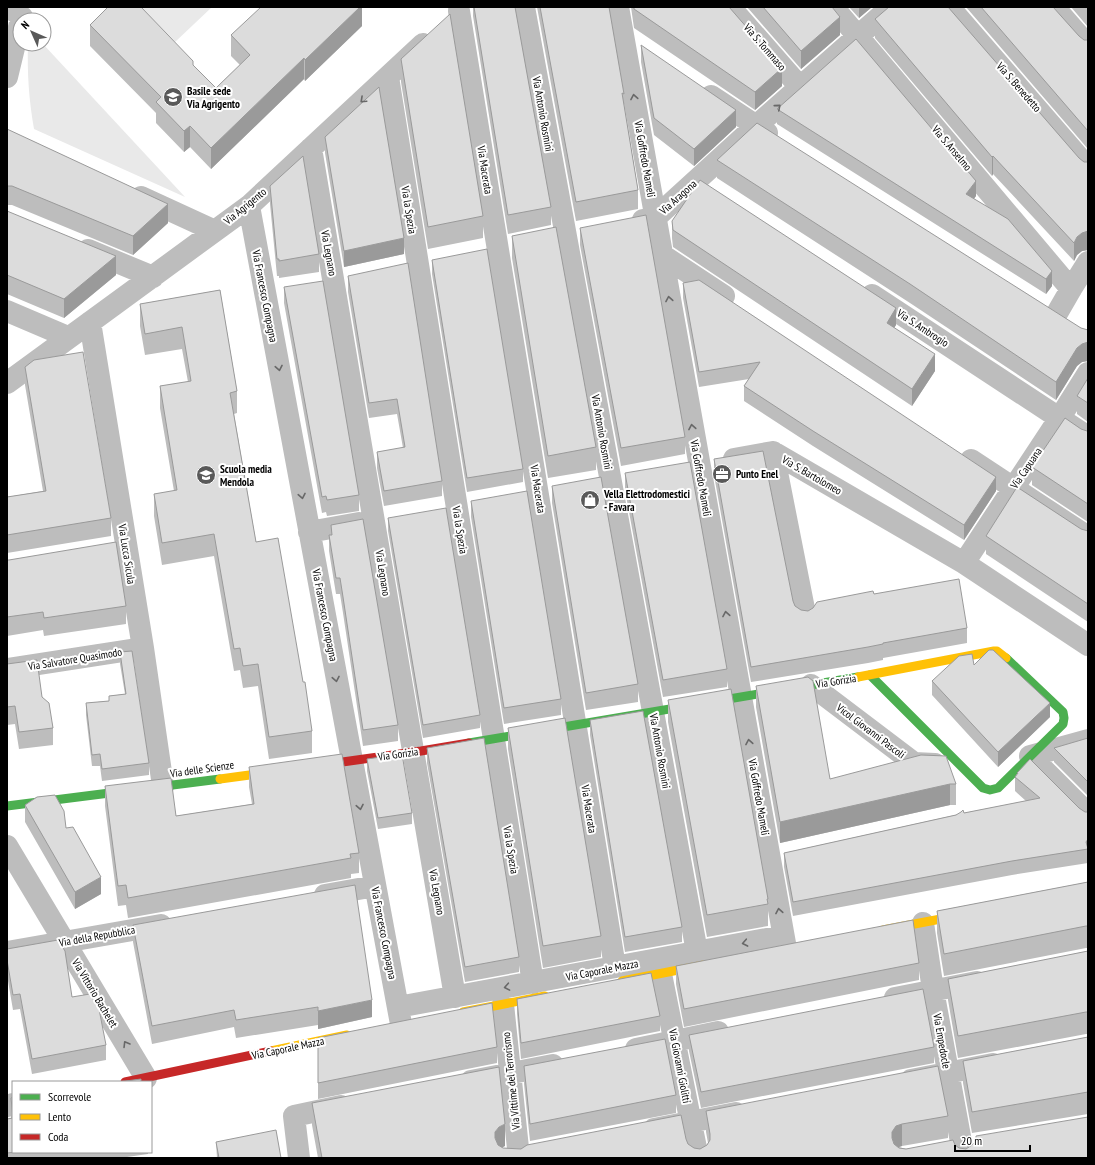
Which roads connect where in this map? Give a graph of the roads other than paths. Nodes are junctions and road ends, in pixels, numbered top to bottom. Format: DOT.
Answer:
graph roads {
  1 [pos="524,7"];
  2 [pos="618,7"];
  3 [pos="730,7"];
  4 [pos="833,7"];
  5 [pos="891,7"];
  6 [pos="950,7"];
  7 [pos="1054,7"];
  8 [pos="462,9"];
  9 [pos="623,35"];
  10 [pos="858,37"];
  11 [pos="1088,46"];
  12 [pos="12,52"];
  13 [pos="648,52"];
  14 [pos="7,77"];
  15 [pos="388,77"];
  16 [pos="692,83"];
  17 [pos="800,87"];
  18 [pos="756,126"];
  19 [pos="782,143"];
  20 [pos="311,148"];
  21 [pos="1088,168"];
  22 [pos="697,180"];
  23 [pos="122,188"];
  24 [pos="716,193"];
  25 [pos="248,206"];
  26 [pos="655,218"];
  27 [pos="625,224"];
  28 [pos="215,231"];
  29 [pos="588,231"];
  30 [pos="566,235"];
  31 [pos="543,240"];
  32 [pos="73,244"];
  33 [pos="520,244"];
  34 [pos="498,249"];
  35 [pos="476,253"];
  36 [pos="662,255"];
  37 [pos="439,260"];
  38 [pos="1088,262"];
  39 [pos="410,266"];
  40 [pos="153,276"];
  41 [pos="356,278"];
  42 [pos="854,283"];
  43 [pos="326,284"];
  44 [pos="288,289"];
  45 [pos="1071,289"];
  46 [pos="264,293"];
  47 [pos="741,308"];
  48 [pos="7,311"];
  49 [pos="90,322"];
  50 [pos="1075,328"];
  51 [pos="68,337"];
  52 [pos="1088,373"];
  53 [pos="7,383"];
  54 [pos="1059,418"];
  55 [pos="1088,437"];
  56 [pos="954,448"];
  57 [pos="773,452"];
  58 [pos="692,466"];
  59 [pos="633,476"];
  60 [pos="610,480"];
  61 [pos="589,484"];
  62 [pos="1013,488"];
  63 [pos="560,489"];
  64 [pos="538,493"];
  65 [pos="516,496"];
  66 [pos="478,503"];
  67 [pos="449,508"];
  68 [pos="382,520"];
  69 [pos="309,532"];
  70 [pos="1088,536"];
  71 [pos="126,546"];
  72 [pos="104,550"];
  73 [pos="964,563"];
  74 [pos="805,614"];
  75 [pos="1088,645"];
  76 [pos="143,648"];
  77 [pos="7,669"];
  78 [pos="870,675"];
  79 [pos="811,685"];
  80 [pos="740,696"];
  81 [pos="653,711"];
  82 [pos="575,725"];
  83 [pos="493,739"];
  84 [pos="1088,740"];
  85 [pos="412,752"];
  86 [pos="1030,756"];
  87 [pos="352,761"];
  88 [pos="960,765"];
  89 [pos="305,767"];
  90 [pos="289,769"];
  91 [pos="163,786"];
  92 [pos="7,806"];
  93 [pos="1088,814"];
  94 [pos="7,846"];
  95 [pos="792,853"];
  96 [pos="770,858"];
  97 [pos="375,886"];
  98 [pos="305,899"];
  99 [pos="975,912"];
  100 [pos="181,921"];
  101 [pos="923,923"];
  102 [pos="877,932"];
  103 [pos="64,942"];
  104 [pos="785,946"];
  105 [pos="7,952"];
  106 [pos="697,952"];
  107 [pos="716,963"];
  108 [pos="661,974"];
  109 [pos="615,975"];
  110 [pos="995,978"];
  111 [pos="532,983"];
  112 [pos="933,990"];
  113 [pos="556,994"];
  114 [pos="878,1001"];
  115 [pos="503,1004"];
  116 [pos="455,1005"];
  117 [pos="400,1020"];
  118 [pos="737,1029"];
  119 [pos="354,1033"];
  120 [pos="674,1041"];
  121 [pos="620,1052"];
  122 [pos="573,1061"];
  123 [pos="1010,1061"];
  124 [pos="510,1073"];
  125 [pos="948,1073"];
  126 [pos="146,1078"];
  127 [pos="130,1081"];
  128 [pos="894,1083"];
  129 [pos="448,1085"];
  130 [pos="364,1102"];
  131 [pos="753,1110"];
  132 [pos="691,1122"];
  133 [pos="636,1133"];
  134 [pos="968,1150"];
  135 [pos="941,1152"];
  136 [pos="520,1156"];
  137 [pos="299,1158"];
  138 [pos="698,1158"];
  1 -- 30 [label="street, Via Antonio Rosmini"];
  2 -- 9 [label="street, Via Goffredo Mameli"];
  3 -- 17 [label="street, Via S. Tommaso"];
  4 -- 10 [label="street, Via S. Anselmo"];
  5 -- 10 [label="street, Via Aragona"];
  6 -- 21 [label="street, Via S. Benedetto"];
  7 -- 11 [label="street"];
  8 -- 15 [label="street, Via Agrigento"];
  8 -- 34 [label="street, Via Macerata"];
  9 -- 13 [label="street"];
  26 -- 9 [label="street, Via Goffredo Mameli, one-way"];
  10 -- 17 [label="street, Via Aragona"];
  10 -- 45 [label="street, Via S. Anselmo"];
  12 -- 14 [label="street"];
  15 -- 20 [label="street, Via Agrigento, one-way"];
  15 -- 39 [label="street, Via la Spezia"];
  16 -- 18 [label="street"];
  18 -- 17 [label="street, Via Aragona, one-way"];
  18 -- 19 [label="street"];
  18 -- 22 [label="street, Via Aragona"];
  20 -- 25 [label="street, Via Agrigento"];
  20 -- 43 [label="street, Via Legnano"];
  22 -- 24 [label="street"];
  22 -- 26 [label="street, Via Aragona"];
  23 -- 28 [label="street"];
  25 -- 28 [label="street, Via Agrigento"];
  25 -- 46 [label="street, Via Francesco Compagna"];
  26 -- 27 [label="street, Via Aragona"];
  26 -- 36 [label="street, Via Goffredo Mameli"];
  28 -- 40 [label="street, Via Agrigento"];
  29 -- 30 [label="street"];
  30 -- 31 [label="street"];
  30 -- 60 [label="street, Via Antonio Rosmini"];
  32 -- 40 [label="street"];
  33 -- 34 [label="street"];
  34 -- 35 [label="street"];
  34 -- 64 [label="street, Via Macerata"];
  36 -- 47 [label="street"];
  58 -- 36 [label="street, Via Goffredo Mameli, one-way"];
  37 -- 39 [label="street"];
  38 -- 45 [label="street"];
  39 -- 67 [label="street, Via la Spezia"];
  40 -- 49 [label="street, Via Agrigento"];
  41 -- 43 [label="street"];
  42 -- 54 [label="street, Via S. Ambrogio"];
  43 -- 68 [label="street, Via Legnano"];
  44 -- 46 [label="street"];
  45 -- 50 [label="street"];
  46 -- 69 [label="street, Via Francesco Compagna, one-way"];
  48 -- 51 [label="street"];
  49 -- 51 [label="street, Via Agrigento"];
  49 -- 71 [label="street, Via Lucca Sicula"];
  51 -- 53 [label="street, Via Agrigento"];
  52 -- 54 [label="street, Via Capuana"];
  54 -- 55 [label="street, Via S. Ambrogio"];
  54 -- 62 [label="street, Via Capuana"];
  56 -- 62 [label="street"];
  57 -- 58 [label="street, Via S. Bartolomeo"];
  57 -- 73 [label="street, Via S. Bartolomeo"];
  57 -- 74 [label="street"];
  80 -- 58 [label="street, Via Goffredo Mameli, one-way"];
  59 -- 60 [label="street"];
  60 -- 61 [label="street"];
  60 -- 81 [label="street, Via Antonio Rosmini"];
  62 -- 70 [label="street"];
  62 -- 73 [label="street, Via Capuana"];
  63 -- 64 [label="street"];
  64 -- 65 [label="street"];
  64 -- 82 [label="street, Via Macerata"];
  66 -- 67 [label="street"];
  67 -- 83 [label="street, Via la Spezia"];
  68 -- 69 [label="street"];
  68 -- 85 [label="street, Via Legnano"];
  69 -- 87 [label="street, Via Francesco Compagna, one-way"];
  71 -- 72 [label="street"];
  71 -- 76 [label="street, Via Lucca Sicula"];
  73 -- 75 [label="street, Via S. Bartolomeo"];
  76 -- 77 [label="street, Via Salvatore Quasimodo"];
  76 -- 91 [label="street, Via Lucca Sicula"];
  78 -- 79 [label="street, Via Gorizia"];
  78 -- 86 [label="street, Via Gorizia"];
  78 -- 88 [label="street, Via Gorizia"];
  79 -- 80 [label="street, Via Gorizia"];
  79 -- 88 [label="street, Vicol Giovanni Pascoli"];
  80 -- 81 [label="street, Via Gorizia"];
  96 -- 80 [label="street, Via Goffredo Mameli, one-way"];
  81 -- 82 [label="street, Via Gorizia"];
  81 -- 106 [label="street, Via Antonio Rosmini"];
  82 -- 83 [label="street, Via Gorizia"];
  82 -- 109 [label="street, Via Macerata"];
  83 -- 85 [label="street, Via Gorizia"];
  83 -- 111 [label="street, Via la Spezia"];
  84 -- 86 [label="street"];
  85 -- 87 [label="street, Via Gorizia"];
  85 -- 116 [label="street, Via Legnano"];
  86 -- 88 [label="street, Via Gorizia"];
  86 -- 93 [label="street"];
  87 -- 89 [label="street"];
  87 -- 97 [label="street, Via Francesco Compagna, one-way"];
  90 -- 91 [label="street, Via delle Scienze"];
  91 -- 92 [label="street, Via delle Scienze"];
  94 -- 103 [label="street, Via Vittorio Bachelet"];
  95 -- 96 [label="street"];
  104 -- 96 [label="street, Via Goffredo Mameli, one-way"];
  97 -- 98 [label="street"];
  97 -- 117 [label="street, Via Francesco Compagna"];
  99 -- 101 [label="street"];
  100 -- 103 [label="street, Via della Repubblica"];
  101 -- 102 [label="street"];
  101 -- 112 [label="street, Via Empedocle"];
  103 -- 105 [label="street, Via della Repubblica"];
  126 -- 103 [label="street, Via Vittorio Bachelet, one-way"];
  104 -- 106 [label="street, Via Caporale Mazza, one-way"];
  106 -- 109 [label="street, Via Caporale Mazza"];
  107 -- 108 [label="street, Via Caporale Mazza"];
  108 -- 109 [label="street, Via Caporale Mazza"];
  108 -- 120 [label="street, Via Giovanni Giolitti"];
  109 -- 111 [label="street, Via Caporale Mazza"];
  110 -- 112 [label="street"];
  111 -- 116 [label="street, Via Caporale Mazza, one-way"];
  112 -- 114 [label="street"];
  112 -- 125 [label="street, Via Empedocle"];
  113 -- 115 [label="street, Via Caporale Mazza"];
  115 -- 116 [label="street, Via Caporale Mazza"];
  115 -- 124 [label="street, Via Vittime del Terrorismo"];
  116 -- 117 [label="street, Via Caporale Mazza"];
  118 -- 120 [label="street"];
  119 -- 126 [label="street, Via Caporale Mazza"];
  120 -- 121 [label="street"];
  120 -- 132 [label="street, Via Giovanni Giolitti"];
  122 -- 124 [label="street"];
  123 -- 125 [label="street"];
  124 -- 129 [label="street"];
  124 -- 136 [label="street, Via Vittime del Terrorismo"];
  125 -- 128 [label="street"];
  125 -- 134 [label="street, Via Empedocle"];
  126 -- 127 [label="street, Via Caporale Mazza"];
  130 -- 137 [label="street"];
  131 -- 132 [label="street"];
  132 -- 133 [label="street"];
  132 -- 138 [label="street, Via Giovanni Giolitti"];
  134 -- 135 [label="street"];
}
